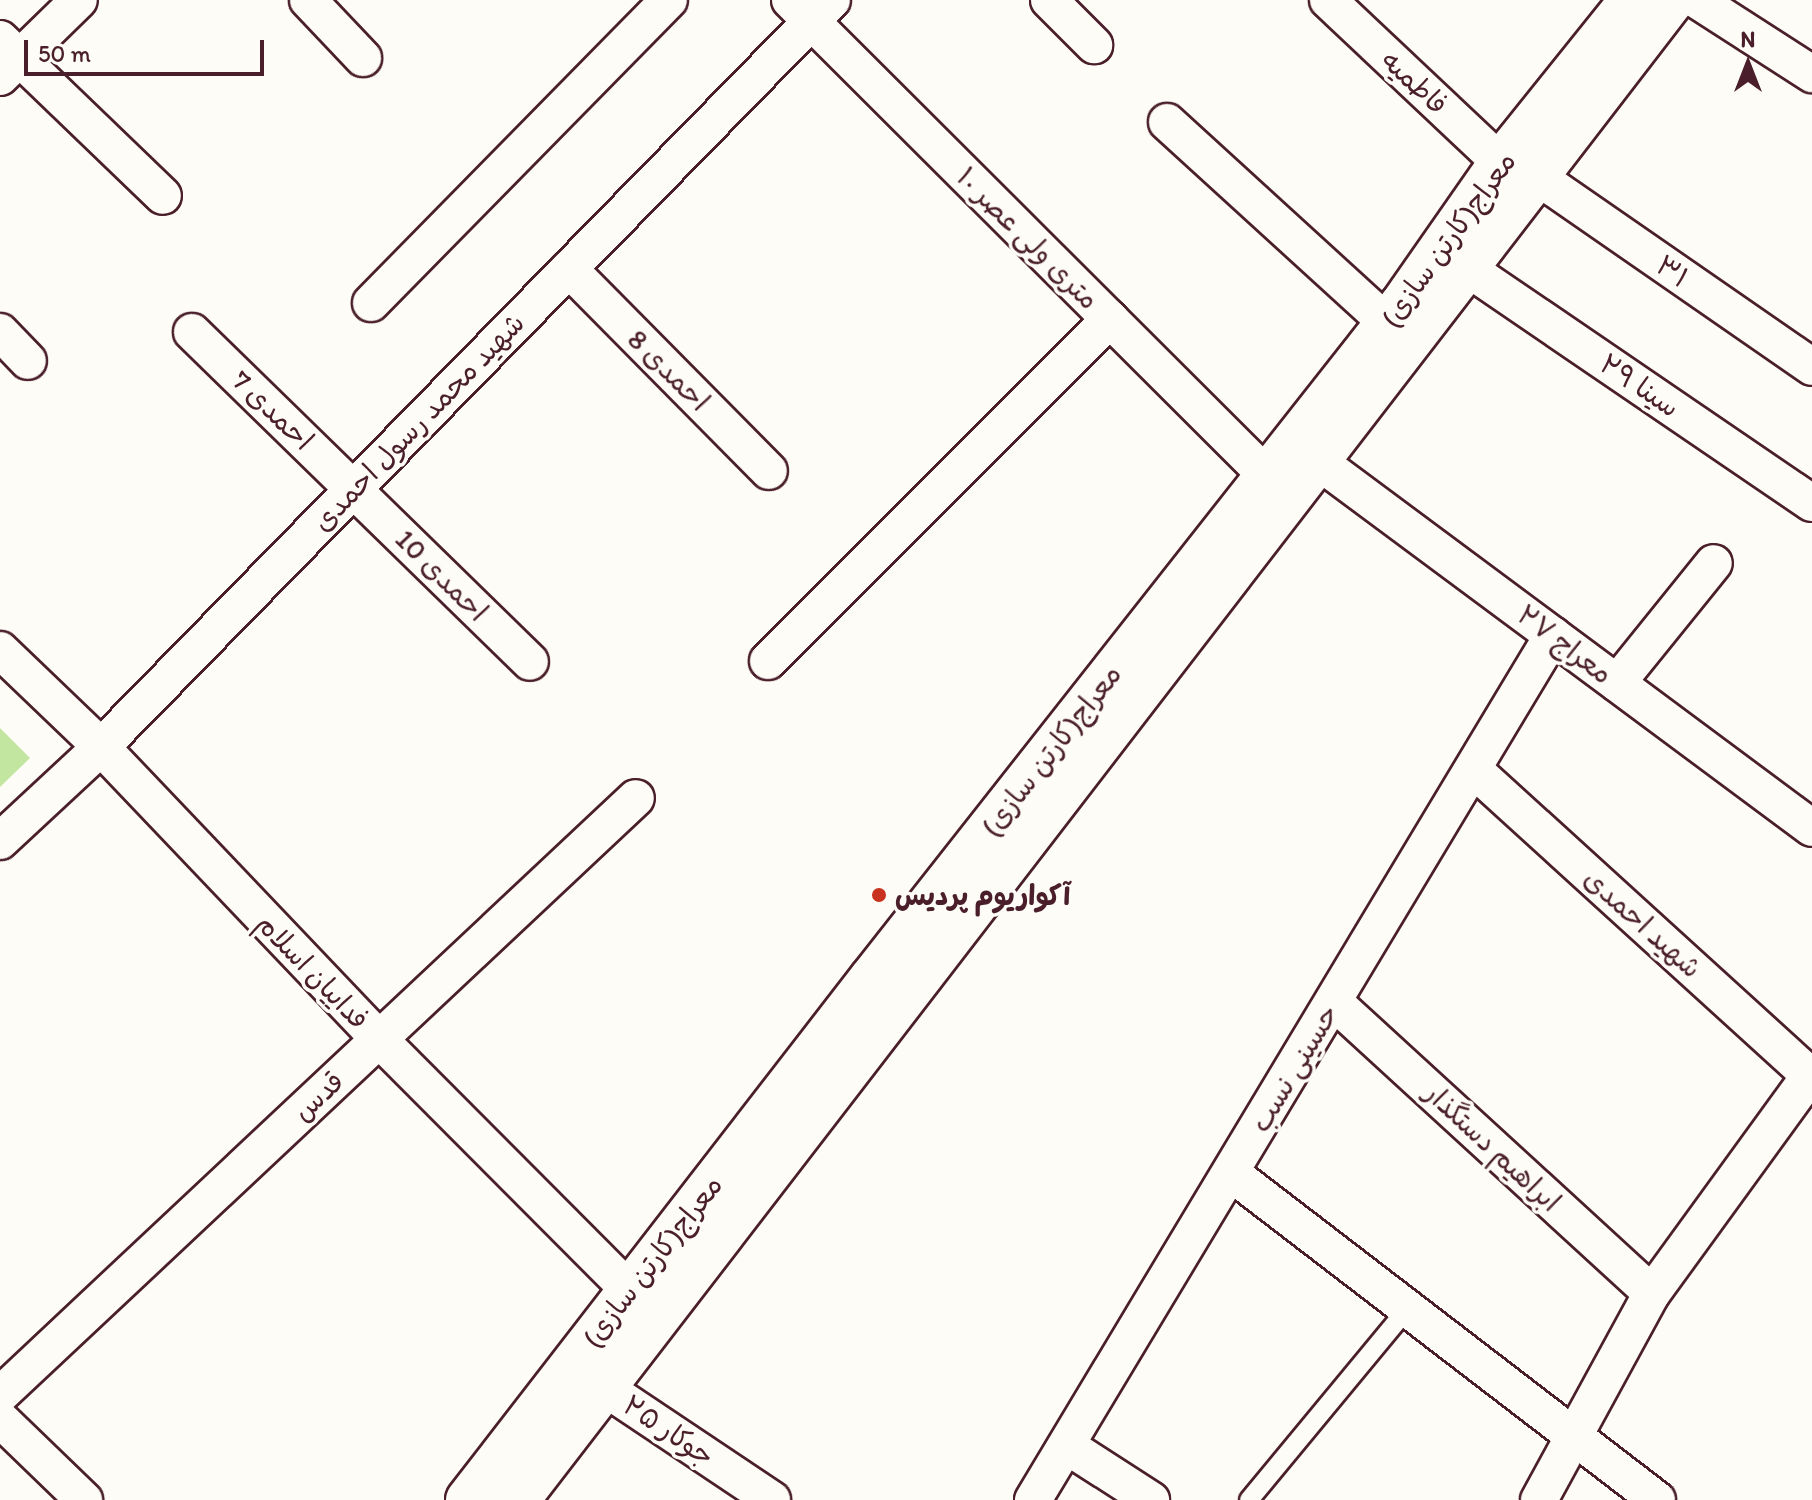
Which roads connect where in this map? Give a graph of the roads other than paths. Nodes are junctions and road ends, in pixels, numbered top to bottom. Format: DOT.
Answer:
graph roads {
  1 [pos="79,0"];
  2 [pos="308,0"];
  3 [pos="669,0"];
  4 [pos="1049,0"];
  5 [pos="1328,0"];
  6 [pos="1632,0"];
  7 [pos="1672,0"];
  8 [pos="1697,0"];
  9 [pos="811,7"];
  10 [pos="1094,45"];
  11 [pos="7,58"];
  12 [pos="363,58"];
  13 [pos="1812,74"];
  14 [pos="1167,122"];
  15 [pos="1518,169"];
  16 [pos="163,196"];
  17 [pos="1467,268"];
  18 [pos="569,269"];
  19 [pos="371,303"];
  20 [pos="1110,319"];
  21 [pos="1387,323"];
  22 [pos="0,332"];
  23 [pos="192,332"];
  24 [pos="28,361"];
  25 [pos="1812,367"];
  26 [pos="1318,461"];
  27 [pos="769,471"];
  28 [pos="1266,475"];
  29 [pos="354,487"];
  30 [pos="1812,503"];
  31 [pos="1714,563"];
  32 [pos="1553,635"];
  33 [pos="0,650"];
  34 [pos="768,661"];
  35 [pos="530,662"];
  36 [pos="1617,683"];
  37 [pos="101,747"];
  38 [pos="1473,769"];
  39 [pos="636,798"];
  40 [pos="1812,828"];
  41 [pos="0,841"];
  42 [pos="1334,1002"];
  43 [pos="379,1039"];
  44 [pos="1811,1075"];
  45 [pos="1231,1173"];
  46 [pos="629,1290"];
  47 [pos="1652,1293"];
  48 [pos="1408,1308"];
  49 [pos="605,1388"];
  50 [pos="0,1395"];
  51 [pos="0,1419"];
  52 [pos="1573,1438"];
  53 [pos="1067,1446"];
  54 [pos="84,1500"];
  55 [pos="468,1500"];
  56 [pos="517,1500"];
  57 [pos="772,1500"];
  58 [pos="1033,1500"];
  59 [pos="1151,1500"];
  60 [pos="1249,1500"];
  61 [pos="1539,1500"];
  62 [pos="1657,1500"];
  1 -- 11 [label="street"];
  2 -- 12 [label="street"];
  3 -- 19 [label="street"];
  4 -- 10 [label="street"];
  5 -- 15 [label="street, فاطمیه"];
  6 -- 15 [label="street, معراج(کارتن سازی)"];
  7 -- 15 [label="street, معراج(کارتن سازی)"];
  8 -- 13 [label="street"];
  9 -- 18 [label="street, شهید محمد رسول احمدی"];
  9 -- 20 [label="street, ۱۰ متری ولی عصر"];
  11 -- 16 [label="street"];
  14 -- 21 [label="street"];
  15 -- 17 [label="street, معراج(کارتن سازی)"];
  15 -- 21 [label="street, معراج(کارتن سازی)"];
  15 -- 25 [label="street, ۳۱"];
  17 -- 26 [label="street, معراج(کارتن سازی)"];
  17 -- 30 [label="street, ۲۹ سینا"];
  18 -- 27 [label="street, احمدی 8"];
  18 -- 29 [label="street, شهید محمد رسول احمدی"];
  20 -- 28 [label="street, ۱۰ متری ولی عصر"];
  20 -- 34 [label="street"];
  21 -- 28 [label="street, معراج(کارتن سازی)"];
  22 -- 24 [label="street"];
  23 -- 29 [label="street, احمدی 7"];
  26 -- 32 [label="street, معراج ۲۷"];
  26 -- 49 [label="street, معراج(کارتن سازی)"];
  28 -- 46 [label="street, معراج(کارتن سازی)"];
  29 -- 35 [label="street, احمدی 10"];
  29 -- 37 [label="street, شهید محمد رسول احمدی"];
  31 -- 36 [label="street"];
  32 -- 36 [label="street, معراج ۲۷"];
  32 -- 38 [label="street, حسینی نسب"];
  33 -- 37 [label="street, فداییان اسلام"];
  36 -- 40 [label="street, معراج ۲۷"];
  37 -- 41 [label="street, شهید محمد رسول احمدی"];
  37 -- 43 [label="street, فداییان اسلام"];
  38 -- 42 [label="street, حسینی نسب"];
  38 -- 44 [label="street, شهید احمدی"];
  39 -- 43 [label="street, قدس"];
  42 -- 45 [label="street, حسینی نسب"];
  42 -- 47 [label="street, ابراهیم دستگذار"];
  43 -- 46 [label="street, فداییان اسلام"];
  43 -- 50 [label="street, قدس"];
  44 -- 47 [label="street"];
  45 -- 48 [label="street"];
  45 -- 53 [label="street, حسینی نسب"];
  46 -- 55 [label="street, معراج(کارتن سازی)"];
  47 -- 52 [label="street"];
  48 -- 52 [label="street"];
  48 -- 60 [label="lane"];
  49 -- 56 [label="street, معراج(کارتن سازی)"];
  49 -- 57 [label="street, جوکار ۲۵"];
  51 -- 54 [label="street"];
  52 -- 61 [label="street"];
  52 -- 62 [label="street"];
  53 -- 58 [label="street, حسینی نسب"];
  53 -- 59 [label="street"];
}
